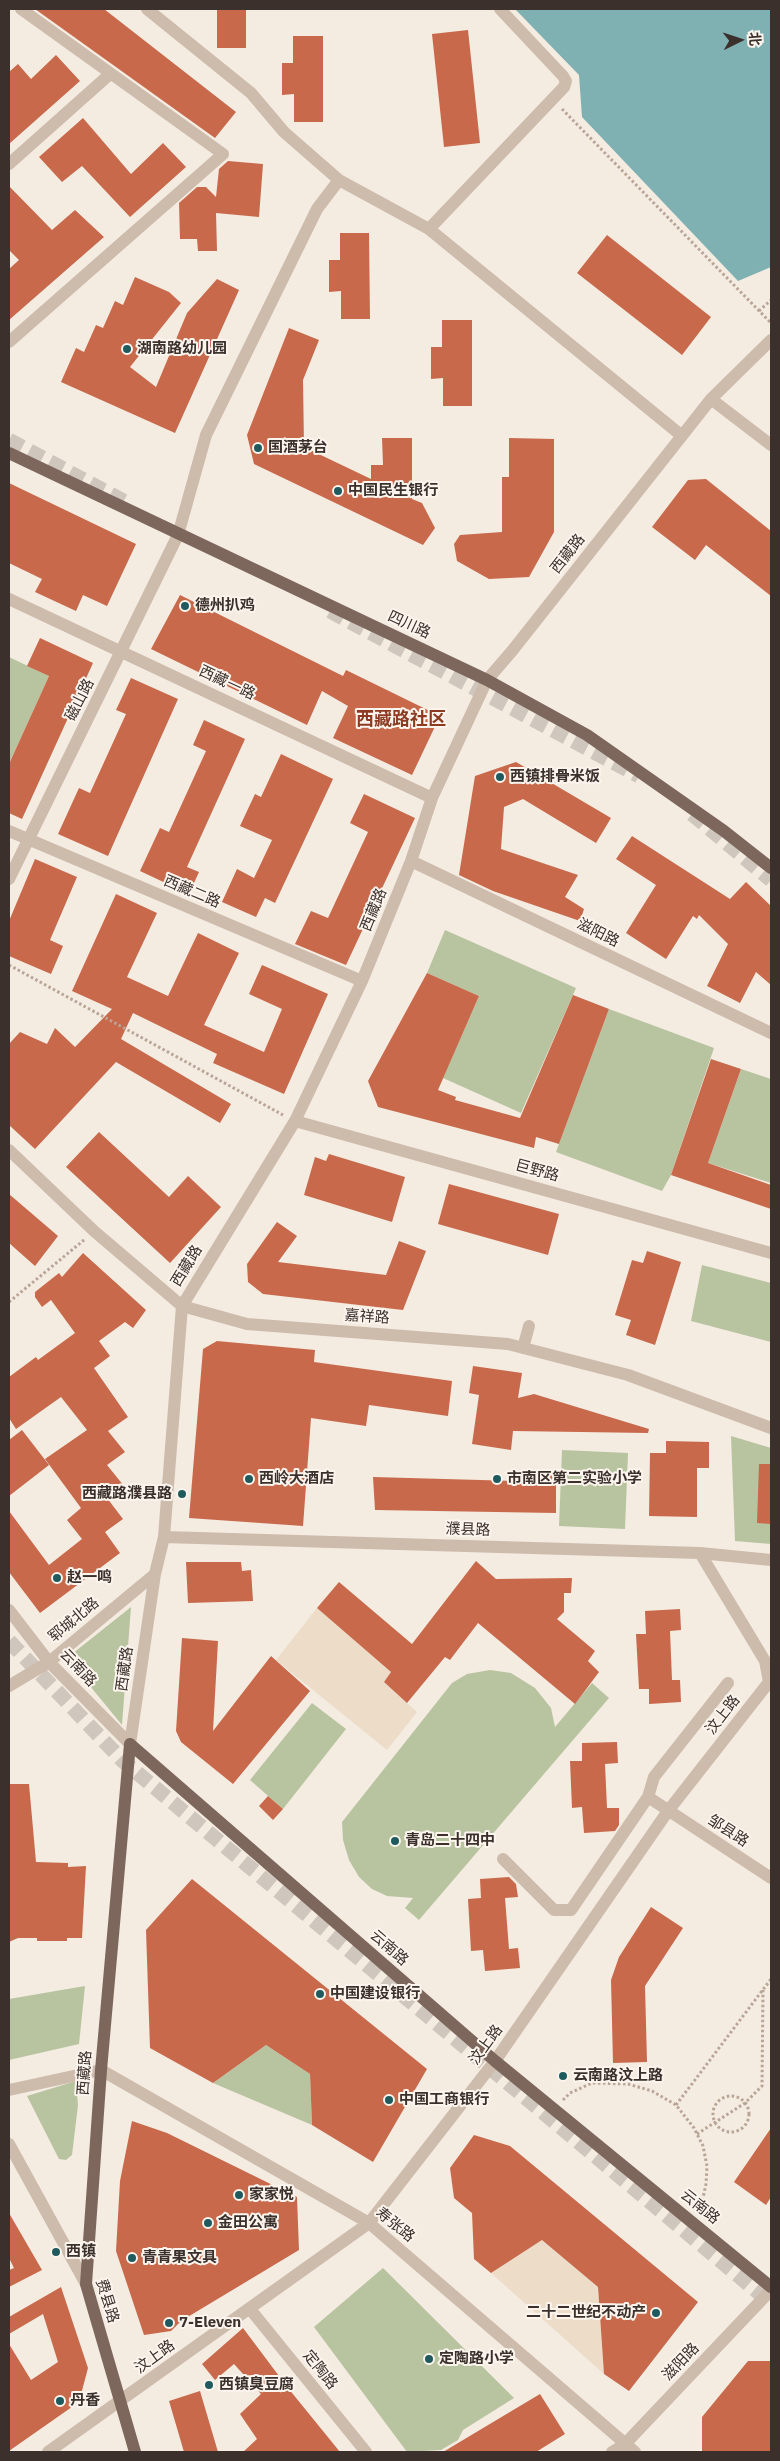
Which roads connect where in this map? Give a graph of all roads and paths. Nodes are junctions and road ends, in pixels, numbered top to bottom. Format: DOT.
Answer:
graph roads {
  1 [pos="20,9"];
  2 [pos="147,9"];
  3 [pos="500,9"];
  4 [pos="110,74"];
  5 [pos="553,100"];
  6 [pos="9,164"];
  7 [pos="339,180"];
  8 [pos="429,229"];
  9 [pos="771,300"];
  10 [pos="759,311"];
  11 [pos="771,323"];
  12 [pos="771,340"];
  13 [pos="9,342"];
  14 [pos="711,399"];
  15 [pos="682,436"];
  16 [pos="771,445"];
  17 [pos="9,452"];
  18 [pos="178,534"];
  19 [pos="9,599"];
  20 [pos="122,652"];
  21 [pos="487,680"];
  22 [pos="432,798"];
  23 [pos="9,832"];
  24 [pos="27,840"];
  25 [pos="411,861"];
  26 [pos="771,868"];
  27 [pos="9,879"];
  28 [pos="9,965"];
  29 [pos="362,981"];
  30 [pos="771,1033"];
  31 [pos="295,1121"];
  32 [pos="9,1150"];
  33 [pos="94,1231"];
  34 [pos="771,1253"];
  35 [pos="9,1302"];
  36 [pos="182,1306"];
  37 [pos="529,1326"];
  38 [pos="523,1348"];
  39 [pos="771,1428"];
  40 [pos="164,1537"];
  41 [pos="700,1553"];
  42 [pos="771,1560"];
  43 [pos="156,1574"];
  44 [pos="9,1610"];
  45 [pos="49,1662"];
  46 [pos="728,1682"];
  47 [pos="770,1683"];
  48 [pos="9,1686"];
  49 [pos="130,1744"];
  50 [pos="648,1797"];
  51 [pos="668,1811"];
  52 [pos="503,1859"];
  53 [pos="771,1877"];
  54 [pos="771,1979"];
  55 [pos="763,1990"];
  56 [pos="495,2061"];
  57 [pos="101,2070"];
  58 [pos="9,2090"];
  59 [pos="745,2103"];
  60 [pos="676,2106"];
  61 [pos="553,2109"];
  62 [pos="715,2122"];
  63 [pos="697,2134"];
  64 [pos="9,2144"];
  65 [pos="369,2223"];
  66 [pos="694,2224"];
  67 [pos="86,2284"];
  68 [pos="771,2289"];
  69 [pos="250,2309"];
  70 [pos="121,2403"];
  71 [pos="625,2444"];
  72 [pos="48,2452"];
  73 [pos="136,2452"];
  74 [pos="366,2452"];
  75 [pos="612,2452"];
  76 [pos="635,2452"];
  1 -- 4 [label="street"];
  2 -- 7 [label="street"];
  3 -- 5 [label="street"];
  4 -- 6 [label="street"];
  4 -- 13 [label="street"];
  5 -- 8 [label="street"];
  5 -- 10 [label="path"];
  7 -- 8 [label="street"];
  7 -- 18 [label="street, 磁山路"];
  8 -- 15 [label="street"];
  9 -- 10 [label="path"];
  10 -- 11 [label="path"];
  12 -- 14 [label="street, 西藏路"];
  14 -- 15 [label="street, 西藏路"];
  14 -- 16 [label="street"];
  15 -- 21 [label="street, 西藏路"];
  17 -- 18 [label="main road, 四川路"];
  18 -- 20 [label="street, 磁山路"];
  18 -- 21 [label="main road, 四川路"];
  19 -- 20 [label="street, 西藏一路"];
  20 -- 22 [label="street, 西藏一路"];
  20 -- 24 [label="street, 磁山路"];
  21 -- 22 [label="street, 西藏路"];
  21 -- 26 [label="main road, 四川路"];
  22 -- 25 [label="street, 西藏路"];
  23 -- 24 [label="street, 西藏二路"];
  24 -- 27 [label="street, 磁山路"];
  24 -- 29 [label="street, 西藏二路"];
  25 -- 29 [label="street, 西藏路"];
  25 -- 30 [label="street, 滋阳路"];
  28 -- 31 [label="path"];
  29 -- 31 [label="street, 西藏路"];
  31 -- 34 [label="street, 巨野路"];
  31 -- 36 [label="street, 西藏路"];
  32 -- 33 [label="street, 嘉祥路"];
  33 -- 35 [label="path"];
  33 -- 36 [label="street, 嘉祥路"];
  36 -- 38 [label="street, 嘉祥路"];
  36 -- 40 [label="street, 西藏路"];
  37 -- 38 [label="street"];
  38 -- 39 [label="street, 嘉祥路"];
  40 -- 41 [label="street, 濮县路"];
  40 -- 43 [label="street, 西藏路"];
  41 -- 42 [label="street, 濮县路"];
  41 -- 47 [label="street, 汶上路"];
  43 -- 45 [label="street, 郓城北路"];
  43 -- 49 [label="street, 西藏路"];
  44 -- 45 [label="street, 云南路"];
  45 -- 48 [label="street, 郓城北路"];
  45 -- 49 [label="street, 云南路"];
  46 -- 50 [label="street"];
  47 -- 51 [label="street, 汶上路"];
  49 -- 56 [label="main road, 云南路"];
  49 -- 57 [label="main road, 西藏路"];
  50 -- 51 [label="street, 邹县路"];
  50 -- 52 [label="street"];
  51 -- 53 [label="street, 邹县路"];
  51 -- 56 [label="street, 汶上路"];
  54 -- 55 [label="path"];
  55 -- 59 [label="path"];
  55 -- 60 [label="path"];
  56 -- 61 [label="main road, 云南路"];
  56 -- 65 [label="street, 汶上路"];
  57 -- 58 [label="street"];
  57 -- 65 [label="street, 寿张路"];
  57 -- 67 [label="main road, 西藏路"];
  59 -- 62 [label="path"];
  59 -- 62 [label="path"];
  59 -- 62 [label="path"];
  60 -- 61 [label="path"];
  60 -- 63 [label="path"];
  61 -- 66 [label="main road, 云南路"];
  62 -- 63 [label="path"];
  63 -- 66 [label="path"];
  64 -- 67 [label="street, 费县路"];
  65 -- 69 [label="street, 汶上路"];
  65 -- 71 [label="street, 寿张路"];
  66 -- 68 [label="main road, 云南路"];
  67 -- 70 [label="main road, 费县路"];
  68 -- 71 [label="street, 滋阳路"];
  69 -- 70 [label="street, 汶上路"];
  69 -- 74 [label="street, 定陶路"];
  70 -- 72 [label="street, 汶上路"];
  70 -- 73 [label="main road, 费县路"];
  71 -- 75 [label="street, 滋阳路"];
  71 -- 76 [label="street, 寿张路"];
}
